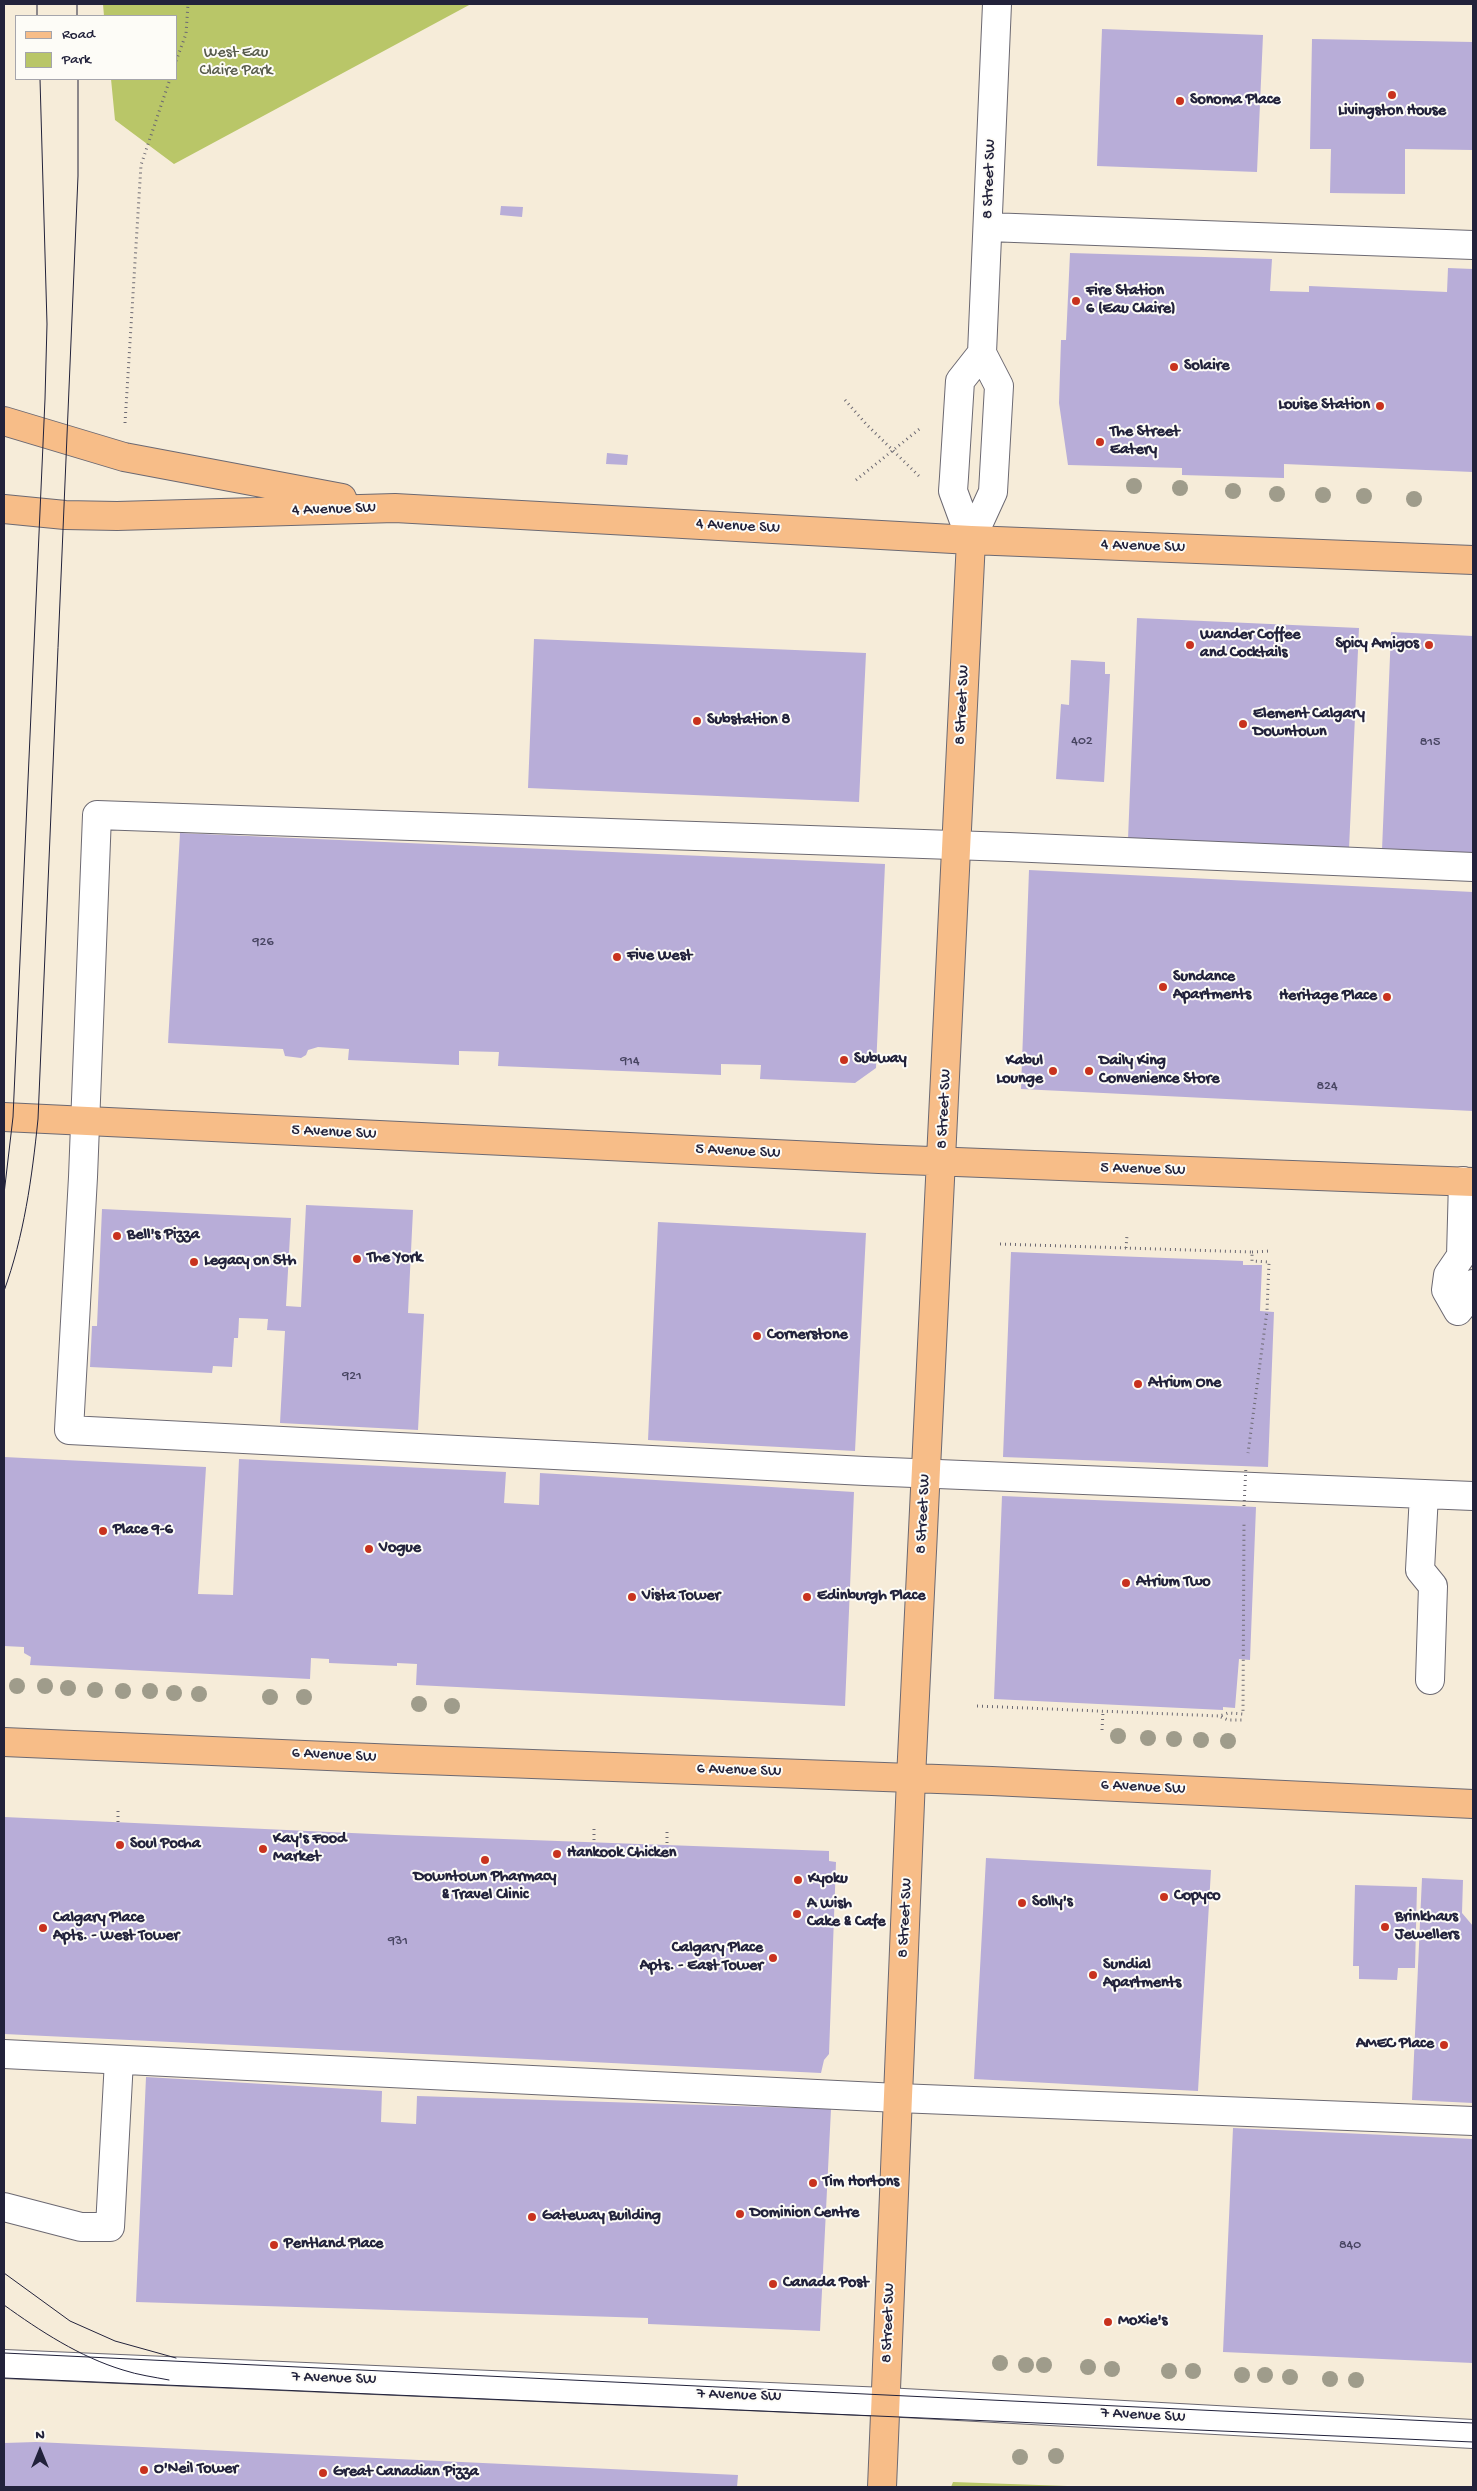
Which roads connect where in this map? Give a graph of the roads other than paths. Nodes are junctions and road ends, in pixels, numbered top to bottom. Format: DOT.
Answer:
graph roads {
  1 [pos="997,4"];
  2 [pos="988,227"];
  3 [pos="1473,245"];
  4 [pos="982,354"];
  5 [pos="4,421"];
  6 [pos="395,508"];
  7 [pos="4,509"];
  8 [pos="971,540"];
  9 [pos="1473,560"];
  10 [pos="957,845"];
  11 [pos="1473,867"];
  12 [pos="4,1117"];
  13 [pos="86,1121"];
  14 [pos="942,1162"];
  15 [pos="1468,1181"];
  16 [pos="1467,1266"];
  17 [pos="1473,1284"];
  18 [pos="926,1473"];
  19 [pos="1424,1494"];
  20 [pos="1473,1496"];
  21 [pos="1430,1680"];
  22 [pos="4,1742"];
  23 [pos="911,1778"];
  24 [pos="1473,1804"];
  25 [pos="4,2054"];
  26 [pos="119,2060"];
  27 [pos="898,2098"];
  28 [pos="1473,2121"];
  29 [pos="4,2207"];
  30 [pos="4,2364"];
  31 [pos="885,2402"];
  32 [pos="1473,2434"];
  33 [pos="882,2487"];
  1 -- 2 [label="street, 8 Street SW"];
  2 -- 3 [label="street"];
  2 -- 4 [label="street, 8 Street SW"];
  4 -- 8 [label="street, 8 Street SW"];
  4 -- 8 [label="street, 8 Street SW"];
  5 -- 6 [label="main road"];
  6 -- 7 [label="main road, 4 Avenue SW"];
  6 -- 8 [label="main road, 4 Avenue SW"];
  8 -- 9 [label="main road, 4 Avenue SW"];
  8 -- 10 [label="main road, 8 Street SW"];
  10 -- 11 [label="street"];
  10 -- 13 [label="street"];
  10 -- 14 [label="main road, 8 Street SW"];
  12 -- 13 [label="main road, 5 Avenue SW"];
  13 -- 14 [label="main road, 5 Avenue SW"];
  13 -- 18 [label="street"];
  14 -- 15 [label="main road, 5 Avenue SW"];
  14 -- 18 [label="main road, 8 Street SW"];
  15 -- 16 [label="street"];
  16 -- 17 [label="street"];
  18 -- 19 [label="street"];
  18 -- 23 [label="main road, 8 Street SW"];
  19 -- 20 [label="street"];
  19 -- 21 [label="street"];
  22 -- 23 [label="main road, 6 Avenue SW"];
  23 -- 24 [label="main road, 6 Avenue SW"];
  23 -- 27 [label="main road, 8 Street SW"];
  25 -- 26 [label="street"];
  26 -- 27 [label="street"];
  26 -- 29 [label="street"];
  27 -- 28 [label="street"];
  27 -- 31 [label="main road, 8 Street SW"];
  30 -- 31 [label="street, 7 Avenue SW"];
  31 -- 32 [label="street, 7 Avenue SW"];
  31 -- 33 [label="main road, 8 Street SW"];
}
